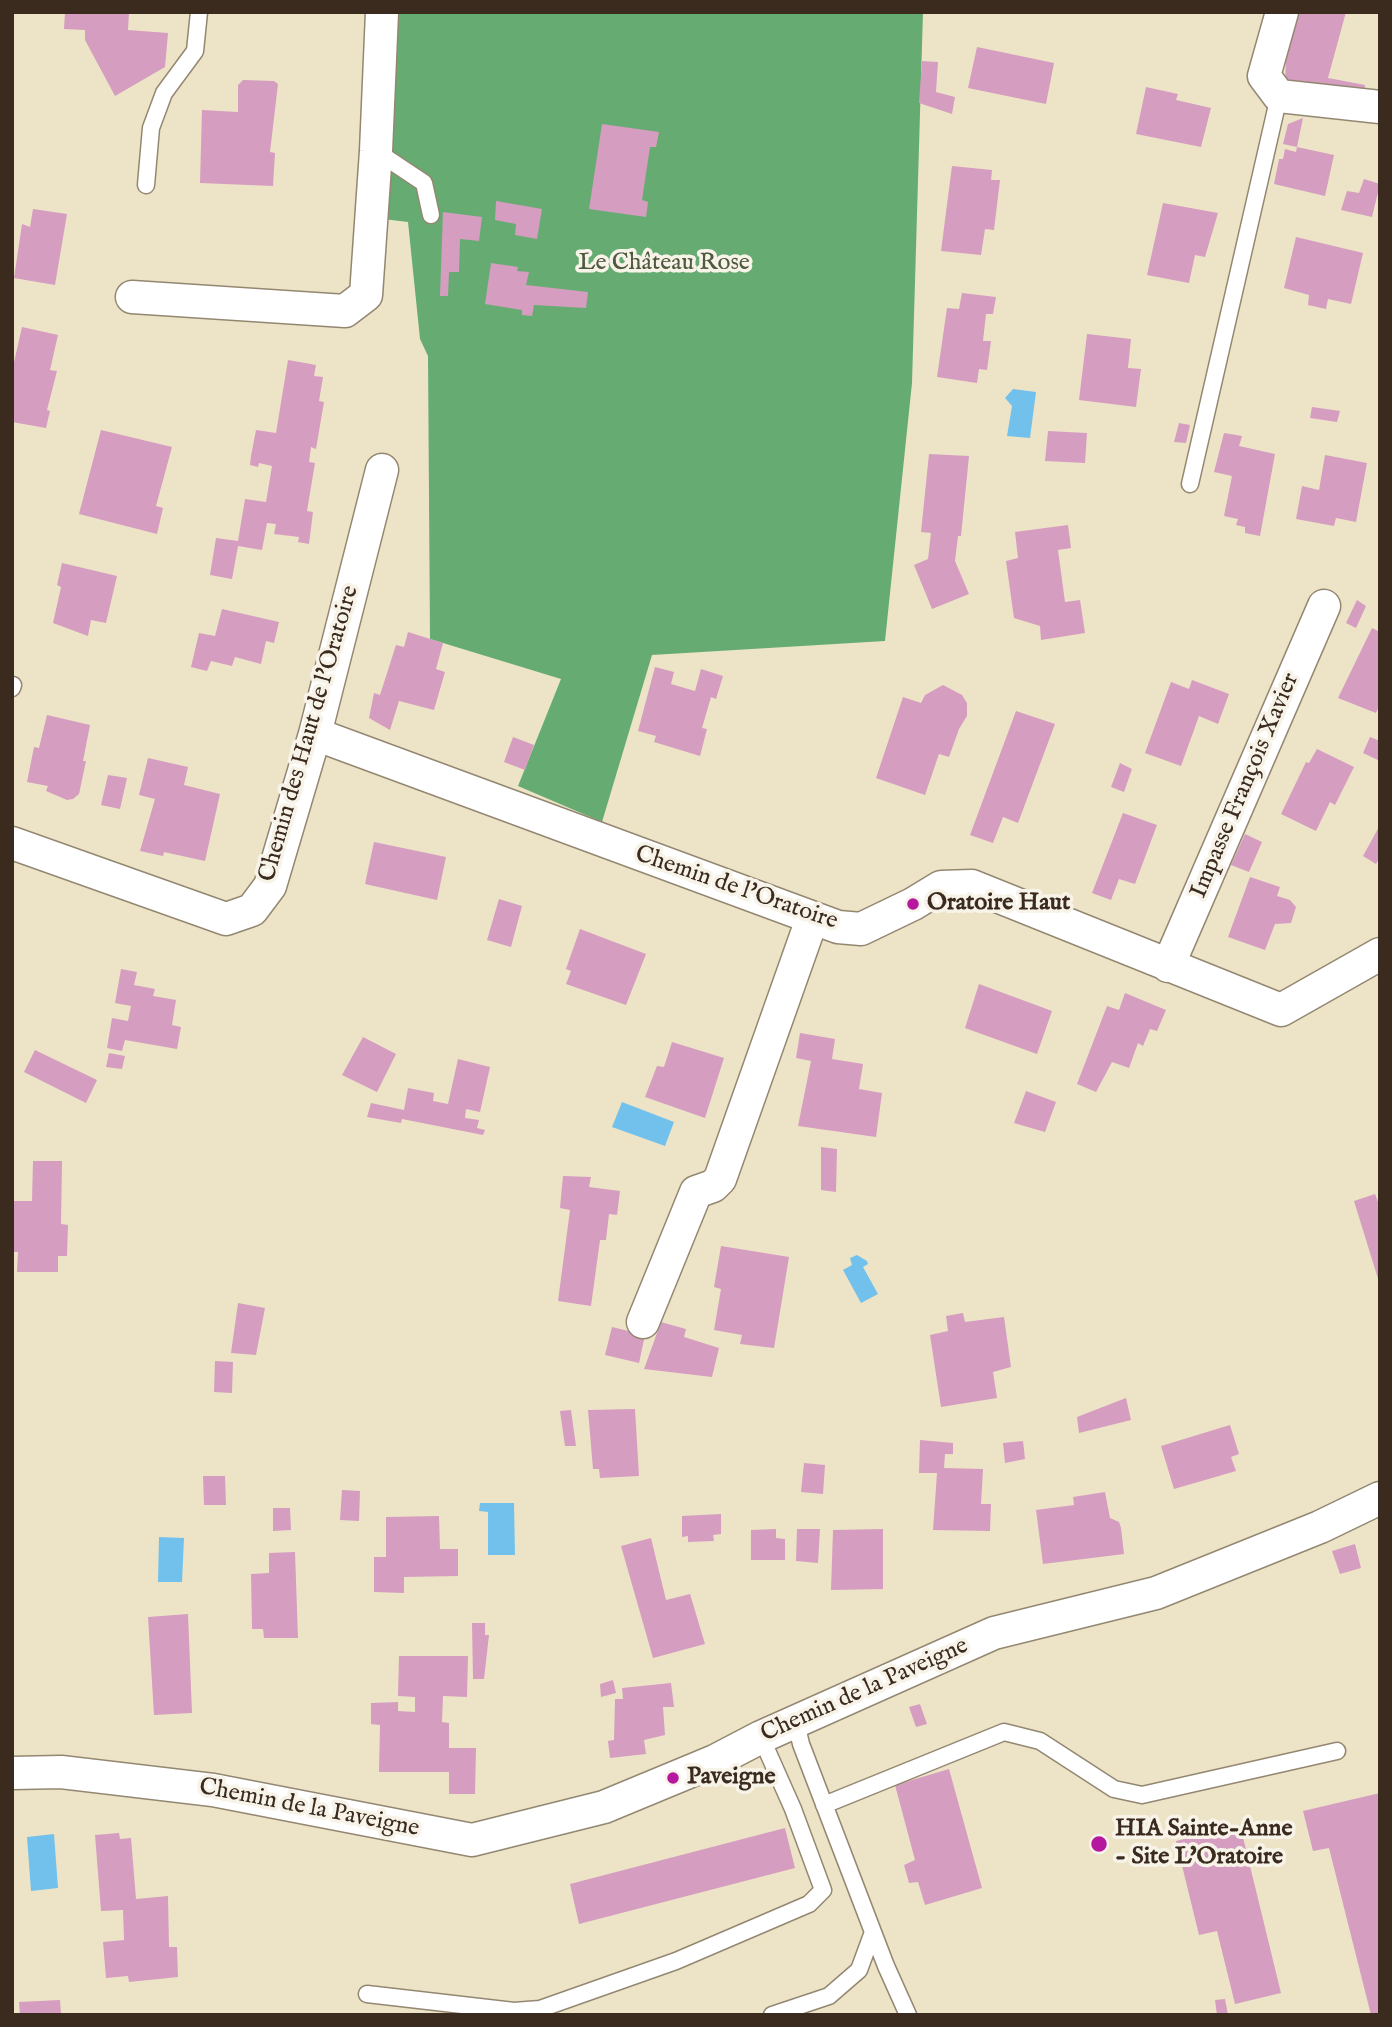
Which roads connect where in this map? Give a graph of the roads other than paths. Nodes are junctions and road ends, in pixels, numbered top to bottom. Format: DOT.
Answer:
graph roads {
  1 [pos="199,12"];
  2 [pos="382,12"];
  3 [pos="1282,12"];
  4 [pos="1279,96"];
  5 [pos="1380,107"];
  6 [pos="376,151"];
  7 [pos="146,185"];
  8 [pos="431,215"];
  9 [pos="132,297"];
  10 [pos="382,470"];
  11 [pos="1190,484"];
  12 [pos="1325,606"];
  13 [pos="315,734"];
  14 [pos="12,843"];
  15 [pos="812,919"];
  16 [pos="1380,954"];
  17 [pos="1168,966"];
  18 [pos="643,1322"];
  19 [pos="1380,1498"];
  20 [pos="796,1723"];
  21 [pos="761,1737"];
  22 [pos="1337,1751"];
  23 [pos="12,1773"];
  24 [pos="824,1805"];
  25 [pos="873,1932"];
  26 [pos="367,1994"];
  27 [pos="772,2015"];
  28 [pos="908,2015"];
  1 -- 7 [label="lane"];
  2 -- 6 [label="street"];
  3 -- 4 [label="street"];
  4 -- 5 [label="street"];
  4 -- 11 [label="lane"];
  6 -- 8 [label="lane"];
  6 -- 9 [label="street"];
  10 -- 13 [label="street, Chemin des Haut de l'Oratoire"];
  12 -- 17 [label="street, Impasse François Xavier"];
  13 -- 14 [label="street, Chemin des Haut de l'Oratoire"];
  13 -- 15 [label="street, Chemin de l'Oratoire"];
  15 -- 17 [label="street, Chemin de l'Oratoire"];
  15 -- 18 [label="street"];
  16 -- 17 [label="street, Chemin de l'Oratoire"];
  19 -- 20 [label="street, Chemin de la Paveigne"];
  20 -- 21 [label="street, Chemin de la Paveigne"];
  20 -- 24 [label="lane"];
  21 -- 23 [label="street, Chemin de la Paveigne"];
  21 -- 26 [label="lane"];
  22 -- 24 [label="lane"];
  24 -- 25 [label="lane"];
  25 -- 27 [label="lane"];
  25 -- 28 [label="lane"];
}
